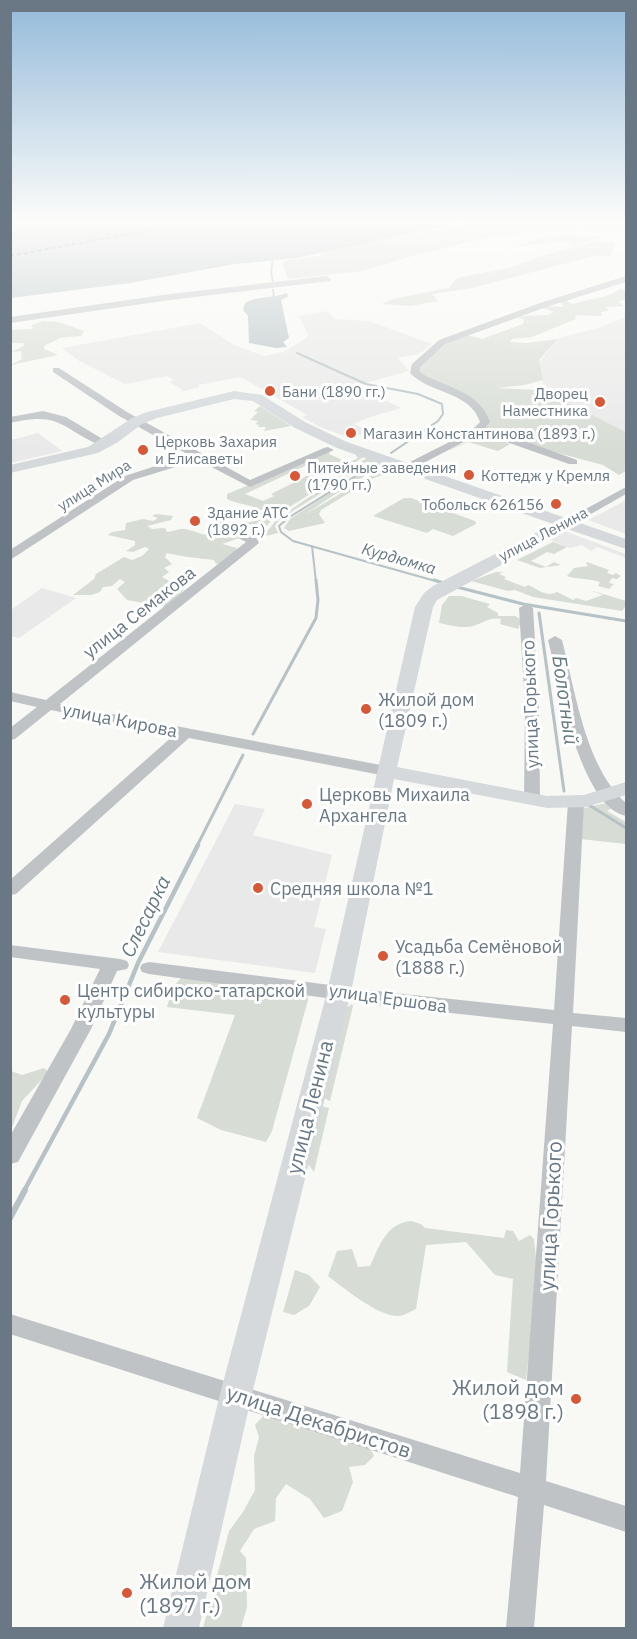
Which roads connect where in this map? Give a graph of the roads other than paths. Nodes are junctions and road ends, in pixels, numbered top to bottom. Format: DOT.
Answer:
graph roads {
  1 [pos="168,297"];
  2 [pos="567,297"];
  3 [pos="10,320"];
  4 [pos="56,370"];
  5 [pos="10,420"];
  6 [pos="137,421"];
  7 [pos="481,429"];
  8 [pos="106,444"];
  9 [pos="335,448"];
  10 [pos="201,455"];
  11 [pos="573,462"];
  12 [pos="404,465"];
  13 [pos="10,469"];
  14 [pos="627,490"];
  15 [pos="215,521"];
  16 [pos="566,522"];
  17 [pos="627,544"];
  18 [pos="10,556"];
  19 [pos="526,608"];
  20 [pos="555,640"];
  21 [pos="10,696"];
  22 [pos="48,706"];
  23 [pos="185,733"];
  24 [pos="10,736"];
  25 [pos="386,771"];
  26 [pos="617,792"];
  27 [pos="532,800"];
  28 [pos="576,802"];
  29 [pos="627,812"];
  30 [pos="10,890"];
  31 [pos="10,951"];
  32 [pos="149,968"];
  33 [pos="339,992"];
  34 [pos="562,1018"];
  35 [pos="627,1025"];
  36 [pos="10,1156"];
  37 [pos="10,1324"];
  38 [pos="236,1394"];
  39 [pos="531,1489"];
  40 [pos="627,1520"];
  41 [pos="181,1629"];
  42 [pos="520,1629"];
  1 -- 3 [label="street"];
  2 -- 7 [label="street"];
  4 -- 6 [label="street"];
  5 -- 8 [label="street"];
  6 -- 8 [label="main road"];
  6 -- 9 [label="main road"];
  6 -- 10 [label="street"];
  7 -- 11 [label="street"];
  7 -- 12 [label="street"];
  8 -- 13 [label="main road"];
  9 -- 10 [label="street"];
  9 -- 12 [label="main road"];
  10 -- 18 [label="street, улица Мира"];
  12 -- 16 [label="main road"];
  14 -- 16 [label="street, улица Ленина"];
  15 -- 22 [label="street, улица Семакова"];
  16 -- 17 [label="main road"];
  16 -- 25 [label="main road, улица Ленина"];
  19 -- 27 [label="street, улица Горького"];
  20 -- 26 [label="street, улица Горького"];
  21 -- 22 [label="street, улица Кирова"];
  22 -- 23 [label="street, улица Кирова"];
  22 -- 24 [label="street, улица Семакова"];
  23 -- 25 [label="street, улица Кирова"];
  23 -- 30 [label="street"];
  25 -- 27 [label="main road"];
  25 -- 33 [label="main road, улица Ленина"];
  26 -- 28 [label="main road"];
  26 -- 29 [label="street"];
  27 -- 28 [label="main road"];
  28 -- 34 [label="street, улица Горького"];
  31 -- 36 [label="street"];
  32 -- 33 [label="street, улица Ершова"];
  33 -- 34 [label="street, улица Ершова"];
  33 -- 38 [label="main road, улица Ленина"];
  34 -- 35 [label="street, улица Ершова"];
  34 -- 39 [label="street, улица Горького"];
  37 -- 38 [label="street, улица Декабристов"];
  38 -- 39 [label="street, улица Декабристов"];
  38 -- 41 [label="main road, улица Ленина"];
  39 -- 40 [label="street, улица Декабристов"];
  39 -- 42 [label="street, улица Горького"];
}
